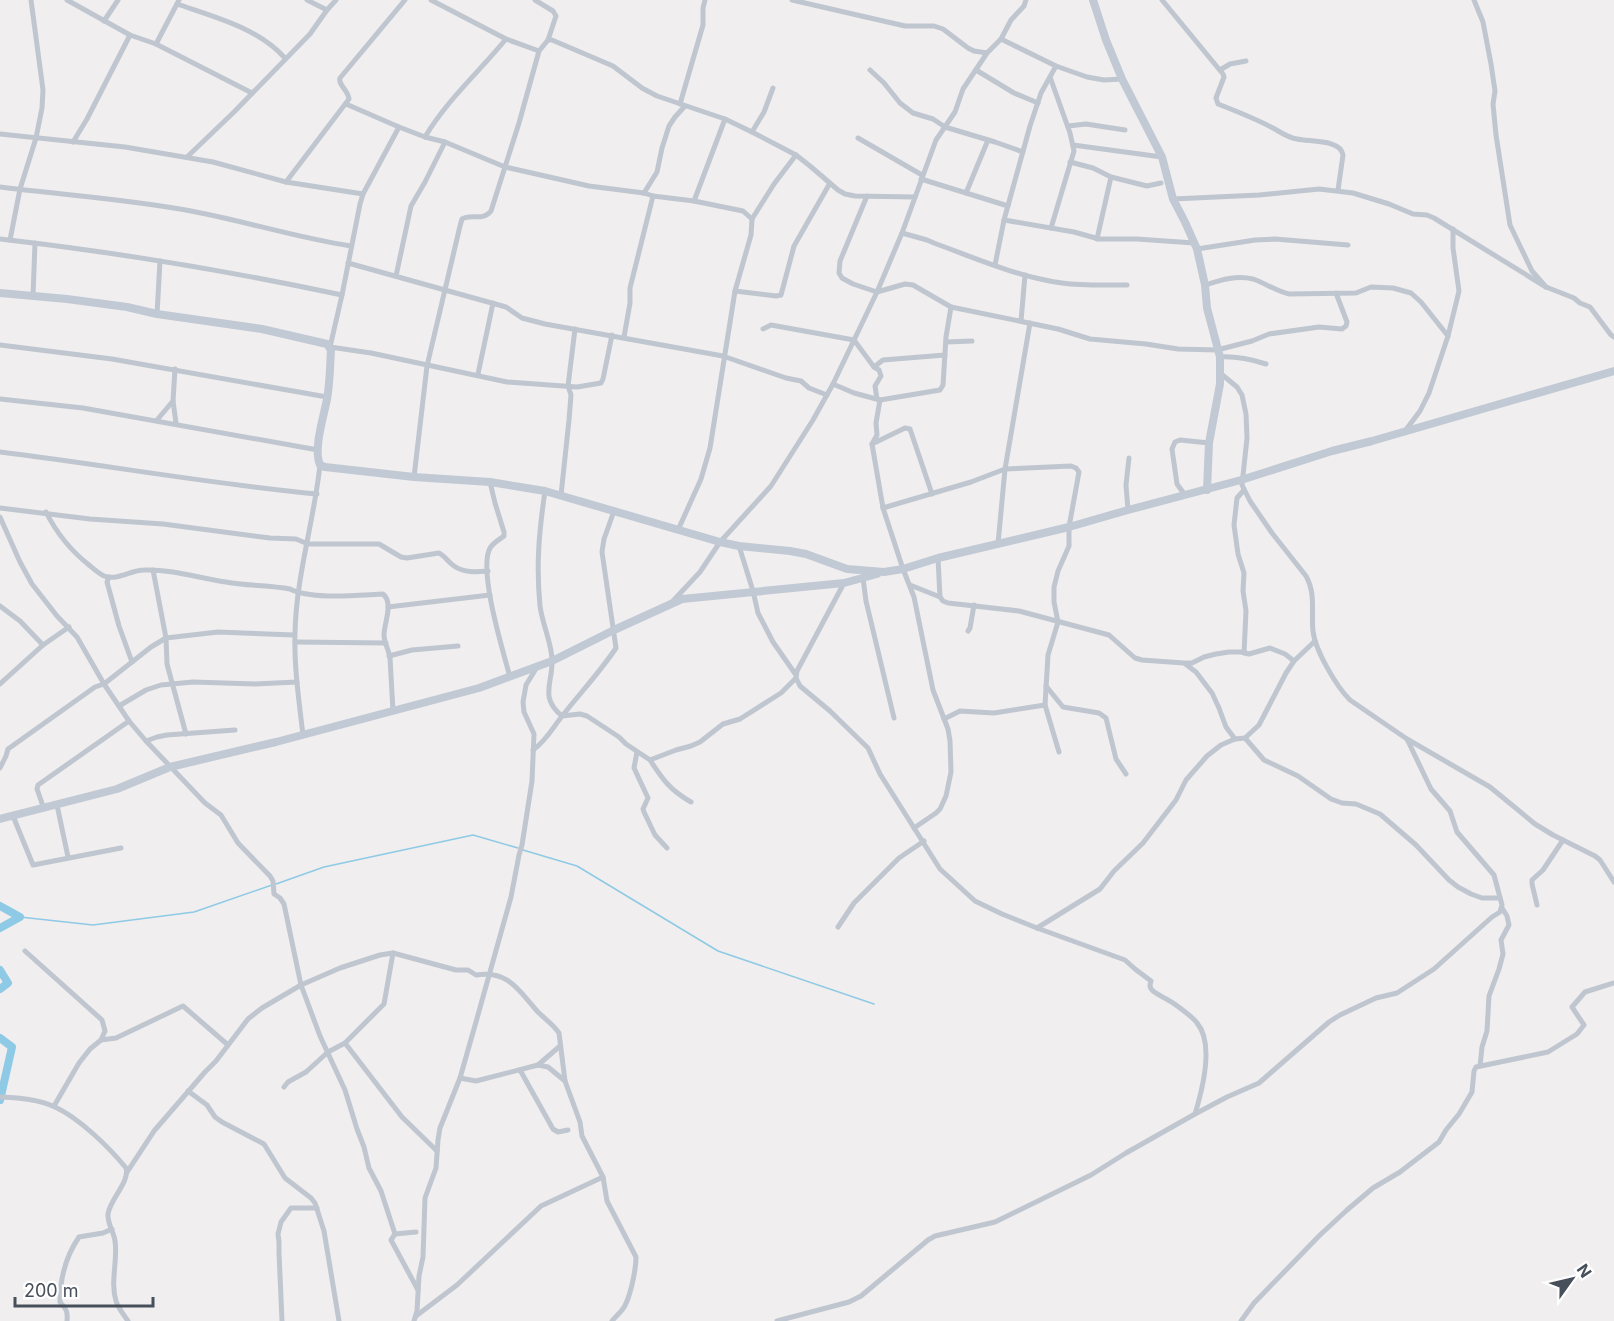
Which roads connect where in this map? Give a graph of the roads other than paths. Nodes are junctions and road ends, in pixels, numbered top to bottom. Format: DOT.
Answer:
graph roads {
  1 [pos="31,0"];
  2 [pos="66,0"];
  3 [pos="118,0"];
  4 [pos="307,0"];
  5 [pos="336,0"];
  6 [pos="405,0"];
  7 [pos="431,0"];
  8 [pos="535,0"];
  9 [pos="705,0"];
  10 [pos="792,0"];
  11 [pos="1026,0"];
  12 [pos="1093,0"];
  13 [pos="1162,0"];
  14 [pos="1474,0"];
  15 [pos="178,2"];
  16 [pos="327,10"];
  17 [pos="104,21"];
  18 [pos="130,35"];
  19 [pos="506,39"];
  20 [pos="1001,39"];
  21 [pos="548,40"];
  22 [pos="156,44"];
  23 [pos="539,51"];
  24 [pos="987,53"];
  25 [pos="285,58"];
  26 [pos="1246,61"];
  27 [pos="1056,66"];
  28 [pos="870,70"];
  29 [pos="975,70"];
  30 [pos="1220,70"];
  31 [pos="1050,77"];
  32 [pos="1122,79"];
  33 [pos="773,88"];
  34 [pos="252,93"];
  35 [pos="1038,103"];
  36 [pos="346,104"];
  37 [pos="682,105"];
  38 [pos="725,119"];
  39 [pos="1068,126"];
  40 [pos="399,127"];
  41 [pos="945,127"];
  42 [pos="1125,130"];
  43 [pos="752,132"];
  44 [pos="0,134"];
  45 [pos="425,136"];
  46 [pos="36,138"];
  47 [pos="858,138"];
  48 [pos="988,140"];
  49 [pos="73,142"];
  50 [pos="444,142"];
  51 [pos="1073,145"];
  52 [pos="1023,152"];
  53 [pos="796,155"];
  54 [pos="1162,157"];
  55 [pos="187,158"];
  56 [pos="1070,162"];
  57 [pos="505,167"];
  58 [pos="921,177"];
  59 [pos="1111,177"];
  60 [pos="286,182"];
  61 [pos="830,183"];
  62 [pos="1161,183"];
  63 [pos="0,187"];
  64 [pos="20,189"];
  65 [pos="1338,190"];
  66 [pos="644,193"];
  67 [pos="966,193"];
  68 [pos="363,194"];
  69 [pos="653,196"];
  70 [pos="867,196"];
  71 [pos="915,197"];
  72 [pos="1173,199"];
  73 [pos="694,201"];
  74 [pos="1006,208"];
  75 [pos="752,219"];
  76 [pos="1004,220"];
  77 [pos="1051,228"];
  78 [pos="1453,229"];
  79 [pos="902,233"];
  80 [pos="0,238"];
  81 [pos="1096,239"];
  82 [pos="10,240"];
  83 [pos="35,243"];
  84 [pos="1348,245"];
  85 [pos="351,246"];
  86 [pos="1196,246"];
  87 [pos="160,261"];
  88 [pos="348,263"];
  89 [pos="995,265"];
  90 [pos="1025,275"];
  91 [pos="396,276"];
  92 [pos="1126,285"];
  93 [pos="1205,285"];
  94 [pos="1546,287"];
  95 [pos="445,290"];
  96 [pos="735,291"];
  97 [pos="877,292"];
  98 [pos="0,293"];
  99 [pos="1336,293"];
  100 [pos="342,295"];
  101 [pos="33,296"];
  102 [pos="493,303"];
  103 [pos="951,307"];
  104 [pos="157,314"];
  105 [pos="1021,321"];
  106 [pos="1030,323"];
  107 [pos="575,329"];
  108 [pos="763,329"];
  109 [pos="612,335"];
  110 [pos="1448,336"];
  111 [pos="624,337"];
  112 [pos="1614,337"];
  113 [pos="854,340"];
  114 [pos="972,341"];
  115 [pos="946,342"];
  116 [pos="0,345"];
  117 [pos="330,347"];
  118 [pos="1218,354"];
  119 [pos="723,356"];
  120 [pos="945,356"];
  121 [pos="1266,364"];
  122 [pos="427,366"];
  123 [pos="874,367"];
  124 [pos="175,369"];
  125 [pos="1614,371"];
  126 [pos="1220,373"];
  127 [pos="478,375"];
  128 [pos="833,384"];
  129 [pos="568,386"];
  130 [pos="827,395"];
  131 [pos="327,397"];
  132 [pos="0,399"];
  133 [pos="878,399"];
  134 [pos="173,401"];
  135 [pos="158,420"];
  136 [pos="176,423"];
  137 [pos="1405,431"];
  138 [pos="1209,443"];
  139 [pos="872,444"];
  140 [pos="318,450"];
  141 [pos="0,452"];
  142 [pos="1129,458"];
  143 [pos="320,465"];
  144 [pos="1005,470"];
  145 [pos="414,477"];
  146 [pos="1241,480"];
  147 [pos="490,482"];
  148 [pos="1207,490"];
  149 [pos="1244,490"];
  150 [pos="545,491"];
  151 [pos="317,494"];
  152 [pos="932,494"];
  153 [pos="561,495"];
  154 [pos="1185,495"];
  155 [pos="0,508"];
  156 [pos="883,508"];
  157 [pos="1128,510"];
  158 [pos="614,511"];
  159 [pos="46,512"];
  160 [pos="0,517"];
  161 [pos="1069,527"];
  162 [pos="678,530"];
  163 [pos="720,542"];
  164 [pos="308,544"];
  165 [pos="998,544"];
  166 [pos="739,546"];
  167 [pos="938,558"];
  168 [pos="903,569"];
  169 [pos="153,570"];
  170 [pos="488,571"];
  171 [pos="884,572"];
  172 [pos="109,577"];
  173 [pos="863,578"];
  174 [pos="844,584"];
  175 [pos="910,585"];
  176 [pos="753,591"];
  177 [pos="298,593"];
  178 [pos="490,595"];
  179 [pos="940,597"];
  180 [pos="671,603"];
  181 [pos="974,605"];
  182 [pos="0,606"];
  183 [pos="388,607"];
  184 [pos="1058,622"];
  185 [pos="69,627"];
  186 [pos="614,630"];
  187 [pos="968,631"];
  188 [pos="294,635"];
  189 [pos="166,638"];
  190 [pos="1315,641"];
  191 [pos="295,642"];
  192 [pos="386,644"];
  193 [pos="43,645"];
  194 [pos="458,646"];
  195 [pos="1244,653"];
  196 [pos="389,656"];
  197 [pos="552,660"];
  198 [pos="1294,661"];
  199 [pos="132,662"];
  200 [pos="1184,663"];
  201 [pos="538,666"];
  202 [pos="510,676"];
  203 [pos="796,677"];
  204 [pos="297,682"];
  205 [pos="0,684"];
  206 [pos="104,684"];
  207 [pos="172,684"];
  208 [pos="1047,686"];
  209 [pos="1045,705"];
  210 [pos="119,706"];
  211 [pos="393,711"];
  212 [pos="562,716"];
  213 [pos="894,718"];
  214 [pos="944,719"];
  215 [pos="129,721"];
  216 [pos="235,730"];
  217 [pos="186,734"];
  218 [pos="303,735"];
  219 [pos="1245,738"];
  220 [pos="1235,739"];
  221 [pos="1407,739"];
  222 [pos="146,741"];
  223 [pos="534,750"];
  224 [pos="637,752"];
  225 [pos="1059,752"];
  226 [pos="650,760"];
  227 [pos="170,767"];
  228 [pos="0,768"];
  229 [pos="1126,774"];
  230 [pos="691,802"];
  231 [pos="57,805"];
  232 [pos="44,809"];
  233 [pos="0,810"];
  234 [pos="6,818"];
  235 [pos="914,828"];
  236 [pos="1563,840"];
  237 [pos="924,841"];
  238 [pos="121,848"];
  239 [pos="667,848"];
  240 [pos="68,857"];
  241 [pos="1614,882"];
  242 [pos="1500,898"];
  243 [pos="1537,905"];
  244 [pos="1502,908"];
  245 [pos="838,927"];
  246 [pos="1037,928"];
  247 [pos="25,951"];
  248 [pos="393,953"];
  249 [pos="489,973"];
  250 [pos="1614,983"];
  251 [pos="301,985"];
  252 [pos="101,1040"];
  253 [pos="345,1043"];
  254 [pos="228,1045"];
  255 [pos="560,1046"];
  256 [pos="328,1052"];
  257 [pos="538,1065"];
  258 [pos="463,1066"];
  259 [pos="1480,1066"];
  260 [pos="520,1070"];
  261 [pos="460,1078"];
  262 [pos="471,1080"];
  263 [pos="565,1081"];
  264 [pos="284,1087"];
  265 [pos="188,1091"];
  266 [pos="0,1097"];
  267 [pos="54,1106"];
  268 [pos="1195,1114"];
  269 [pos="568,1130"];
  270 [pos="437,1151"];
  271 [pos="128,1172"];
  272 [pos="603,1177"];
  273 [pos="317,1208"];
  274 [pos="112,1228"];
  275 [pos="416,1232"];
  276 [pos="395,1234"];
  277 [pos="418,1290"];
  278 [pos="415,1319"];
  279 [pos="67,1321"];
  280 [pos="128,1321"];
  281 [pos="282,1321"];
  282 [pos="339,1321"];
  283 [pos="612,1321"];
  284 [pos="777,1321"];
  285 [pos="1241,1321"];
  1 -- 46 [label="street"];
  2 -- 17 [label="street"];
  3 -- 17 [label="street"];
  4 -- 16 [label="street"];
  5 -- 16 [label="street"];
  6 -- 36 [label="street"];
  7 -- 19 [label="street"];
  8 -- 21 [label="street"];
  9 -- 37 [label="street"];
  10 -- 24 [label="street"];
  11 -- 20 [label="street"];
  12 -- 32 [label="street"];
  13 -- 30 [label="street"];
  14 -- 94 [label="street"];
  15 -- 22 [label="street"];
  15 -- 25 [label="street"];
  16 -- 25 [label="street"];
  17 -- 18 [label="street"];
  18 -- 22 [label="street"];
  18 -- 49 [label="street"];
  19 -- 23 [label="street"];
  19 -- 45 [label="street"];
  20 -- 24 [label="street"];
  20 -- 27 [label="street"];
  21 -- 23 [label="street"];
  21 -- 37 [label="street"];
  22 -- 34 [label="street"];
  23 -- 57 [label="street"];
  24 -- 29 [label="street"];
  25 -- 34 [label="street"];
  26 -- 30 [label="street"];
  27 -- 31 [label="street"];
  27 -- 32 [label="street"];
  28 -- 41 [label="street"];
  29 -- 35 [label="street"];
  29 -- 41 [label="street"];
  30 -- 65 [label="street"];
  31 -- 35 [label="street"];
  31 -- 39 [label="street"];
  32 -- 54 [label="street"];
  33 -- 43 [label="street"];
  34 -- 55 [label="street"];
  35 -- 52 [label="street"];
  36 -- 40 [label="street"];
  36 -- 60 [label="street"];
  37 -- 38 [label="street"];
  37 -- 66 [label="street"];
  38 -- 43 [label="street"];
  38 -- 73 [label="street"];
  39 -- 42 [label="street"];
  39 -- 51 [label="street"];
  40 -- 45 [label="street"];
  40 -- 68 [label="street"];
  41 -- 48 [label="street"];
  41 -- 58 [label="street"];
  43 -- 53 [label="street"];
  44 -- 46 [label="street"];
  45 -- 50 [label="street"];
  46 -- 49 [label="street"];
  46 -- 64 [label="street"];
  47 -- 58 [label="street"];
  48 -- 52 [label="street"];
  48 -- 67 [label="street"];
  49 -- 55 [label="street"];
  50 -- 57 [label="street"];
  50 -- 91 [label="street"];
  51 -- 54 [label="street"];
  51 -- 56 [label="street"];
  52 -- 74 [label="street"];
  53 -- 61 [label="street"];
  53 -- 75 [label="street"];
  54 -- 72 [label="street"];
  55 -- 60 [label="street"];
  56 -- 59 [label="street"];
  56 -- 77 [label="street"];
  57 -- 66 [label="street"];
  57 -- 95 [label="street"];
  58 -- 67 [label="street"];
  58 -- 71 [label="street"];
  59 -- 62 [label="street"];
  59 -- 81 [label="street"];
  60 -- 68 [label="street"];
  61 -- 70 [label="street"];
  61 -- 96 [label="street"];
  63 -- 64 [label="street"];
  64 -- 82 [label="street"];
  64 -- 85 [label="street"];
  65 -- 72 [label="street"];
  65 -- 78 [label="street"];
  66 -- 69 [label="street"];
  67 -- 74 [label="street"];
  68 -- 85 [label="street"];
  69 -- 73 [label="street"];
  69 -- 111 [label="street"];
  70 -- 71 [label="street"];
  70 -- 97 [label="street"];
  71 -- 79 [label="street"];
  72 -- 86 [label="street"];
  73 -- 75 [label="street"];
  74 -- 76 [label="street"];
  75 -- 96 [label="street"];
  76 -- 77 [label="street"];
  76 -- 89 [label="street"];
  77 -- 81 [label="street"];
  78 -- 94 [label="street"];
  78 -- 110 [label="street"];
  79 -- 89 [label="street"];
  79 -- 97 [label="street"];
  80 -- 82 [label="street"];
  81 -- 86 [label="street"];
  82 -- 83 [label="street"];
  83 -- 87 [label="street"];
  83 -- 101 [label="street"];
  84 -- 86 [label="street"];
  85 -- 88 [label="street"];
  86 -- 93 [label="street"];
  87 -- 100 [label="street"];
  87 -- 104 [label="street"];
  88 -- 91 [label="street"];
  88 -- 100 [label="street"];
  89 -- 90 [label="street"];
  90 -- 92 [label="street"];
  90 -- 105 [label="street"];
  91 -- 95 [label="street"];
  93 -- 99 [label="street"];
  93 -- 118 [label="street"];
  94 -- 112 [label="street"];
  95 -- 102 [label="street"];
  95 -- 122 [label="street"];
  96 -- 119 [label="street"];
  97 -- 103 [label="street"];
  97 -- 113 [label="street"];
  98 -- 101 [label="street"];
  99 -- 110 [label="street"];
  99 -- 118 [label="street"];
  100 -- 117 [label="street"];
  101 -- 104 [label="street"];
  102 -- 107 [label="street"];
  102 -- 127 [label="street"];
  103 -- 105 [label="street"];
  103 -- 115 [label="street"];
  104 -- 117 [label="street"];
  105 -- 106 [label="street"];
  106 -- 118 [label="street"];
  106 -- 144 [label="street"];
  107 -- 109 [label="street"];
  107 -- 129 [label="street"];
  108 -- 113 [label="street"];
  109 -- 111 [label="street"];
  109 -- 129 [label="street"];
  110 -- 137 [label="street"];
  111 -- 119 [label="street"];
  113 -- 123 [label="street"];
  113 -- 128 [label="street"];
  114 -- 115 [label="street"];
  115 -- 120 [label="street"];
  116 -- 124 [label="street"];
  117 -- 122 [label="street"];
  117 -- 131 [label="street"];
  118 -- 121 [label="street"];
  118 -- 126 [label="street"];
  119 -- 130 [label="street"];
  119 -- 162 [label="street"];
  120 -- 123 [label="street"];
  120 -- 133 [label="street"];
  122 -- 127 [label="street"];
  122 -- 145 [label="street"];
  123 -- 133 [label="street"];
  124 -- 131 [label="street"];
  124 -- 134 [label="street"];
  125 -- 137 [label="street"];
  126 -- 138 [label="street"];
  126 -- 146 [label="street"];
  127 -- 129 [label="street"];
  128 -- 130 [label="street"];
  128 -- 133 [label="street"];
  129 -- 153 [label="street"];
  130 -- 163 [label="street"];
  131 -- 140 [label="street"];
  132 -- 135 [label="street"];
  133 -- 139 [label="street"];
  134 -- 135 [label="street"];
  134 -- 136 [label="street"];
  135 -- 136 [label="street"];
  136 -- 140 [label="street"];
  137 -- 146 [label="street"];
  138 -- 148 [label="street"];
  138 -- 154 [label="street"];
  139 -- 152 [label="street"];
  139 -- 156 [label="street"];
  140 -- 143 [label="street"];
  141 -- 151 [label="street"];
  142 -- 157 [label="street"];
  143 -- 145 [label="street"];
  143 -- 151 [label="street"];
  144 -- 152 [label="street"];
  144 -- 161 [label="street"];
  144 -- 165 [label="street"];
  145 -- 147 [label="street"];
  146 -- 148 [label="street"];
  146 -- 149 [label="street"];
  147 -- 150 [label="street"];
  147 -- 170 [label="street"];
  148 -- 154 [label="street"];
  149 -- 190 [label="street"];
  149 -- 195 [label="street"];
  150 -- 153 [label="street"];
  150 -- 197 [label="street"];
  151 -- 164 [label="street"];
  152 -- 156 [label="street"];
  153 -- 158 [label="street"];
  154 -- 157 [label="street"];
  155 -- 159 [label="street"];
  156 -- 168 [label="street"];
  157 -- 161 [label="street"];
  158 -- 162 [label="street"];
  158 -- 186 [label="street"];
  159 -- 164 [label="street"];
  159 -- 172 [label="street"];
  160 -- 185 [label="street"];
  161 -- 165 [label="street"];
  161 -- 184 [label="street"];
  162 -- 163 [label="street"];
  163 -- 166 [label="street"];
  163 -- 180 [label="street"];
  164 -- 170 [label="street"];
  164 -- 177 [label="street"];
  165 -- 167 [label="street"];
  166 -- 171 [label="street"];
  166 -- 176 [label="street"];
  167 -- 168 [label="street"];
  167 -- 179 [label="street"];
  168 -- 171 [label="street"];
  168 -- 175 [label="street"];
  169 -- 172 [label="street"];
  169 -- 177 [label="street"];
  169 -- 189 [label="street"];
  170 -- 178 [label="street"];
  171 -- 173 [label="street"];
  172 -- 199 [label="street"];
  173 -- 174 [label="street"];
  173 -- 213 [label="street"];
  174 -- 176 [label="street"];
  174 -- 203 [label="street"];
  175 -- 179 [label="street"];
  175 -- 214 [label="street"];
  176 -- 180 [label="street"];
  176 -- 203 [label="street"];
  177 -- 183 [label="street"];
  177 -- 188 [label="street"];
  178 -- 183 [label="street"];
  178 -- 202 [label="street"];
  179 -- 181 [label="street"];
  180 -- 186 [label="street"];
  181 -- 184 [label="street"];
  181 -- 187 [label="street"];
  182 -- 193 [label="street"];
  183 -- 192 [label="street"];
  184 -- 200 [label="street"];
  184 -- 208 [label="street"];
  185 -- 193 [label="street"];
  185 -- 206 [label="street"];
  186 -- 197 [label="street"];
  186 -- 212 [label="street"];
  188 -- 189 [label="street"];
  188 -- 191 [label="street"];
  189 -- 199 [label="street"];
  189 -- 207 [label="street"];
  190 -- 198 [label="street"];
  190 -- 221 [label="street"];
  191 -- 192 [label="street"];
  191 -- 204 [label="street"];
  192 -- 196 [label="street"];
  193 -- 205 [label="street"];
  194 -- 196 [label="street"];
  195 -- 198 [label="street"];
  195 -- 200 [label="street"];
  196 -- 211 [label="street"];
  197 -- 201 [label="street"];
  197 -- 212 [label="street"];
  198 -- 219 [label="street"];
  199 -- 206 [label="street"];
  200 -- 220 [label="street"];
  201 -- 202 [label="street"];
  201 -- 223 [label="street"];
  202 -- 211 [label="street"];
  203 -- 226 [label="street"];
  203 -- 235 [label="street"];
  204 -- 207 [label="street"];
  204 -- 218 [label="street"];
  206 -- 210 [label="street"];
  206 -- 228 [label="street"];
  207 -- 210 [label="street"];
  207 -- 217 [label="street"];
  208 -- 209 [label="street"];
  208 -- 229 [label="street"];
  209 -- 214 [label="street"];
  209 -- 225 [label="street"];
  210 -- 215 [label="street"];
  211 -- 218 [label="street"];
  212 -- 223 [label="street"];
  212 -- 224 [label="street"];
  214 -- 235 [label="street"];
  215 -- 222 [label="street"];
  215 -- 232 [label="street"];
  216 -- 217 [label="street"];
  217 -- 222 [label="street"];
  218 -- 227 [label="street"];
  219 -- 220 [label="street"];
  219 -- 242 [label="street"];
  220 -- 246 [label="street"];
  221 -- 236 [label="street"];
  221 -- 242 [label="street"];
  222 -- 227 [label="street"];
  223 -- 249 [label="street"];
  224 -- 226 [label="street"];
  224 -- 239 [label="street"];
  226 -- 230 [label="street"];
  227 -- 231 [label="street"];
  227 -- 251 [label="street"];
  231 -- 232 [label="street"];
  231 -- 240 [label="street"];
  232 -- 234 [label="street"];
  233 -- 234 [label="street"];
  234 -- 240 [label="street"];
  235 -- 237 [label="street"];
  236 -- 241 [label="street"];
  236 -- 243 [label="street"];
  237 -- 245 [label="street"];
  237 -- 246 [label="street"];
  238 -- 240 [label="street"];
  242 -- 244 [label="street"];
  244 -- 259 [label="street"];
  244 -- 268 [label="street"];
  246 -- 268 [label="street"];
  247 -- 252 [label="street"];
  248 -- 249 [label="street"];
  248 -- 251 [label="street"];
  248 -- 253 [label="street"];
  249 -- 255 [label="street"];
  249 -- 258 [label="street"];
  250 -- 259 [label="street"];
  251 -- 254 [label="street"];
  251 -- 256 [label="street"];
  252 -- 254 [label="street"];
  252 -- 267 [label="street"];
  253 -- 256 [label="street"];
  253 -- 270 [label="street"];
  254 -- 265 [label="street"];
  255 -- 257 [label="street"];
  255 -- 263 [label="street"];
  256 -- 264 [label="street"];
  256 -- 276 [label="street"];
  257 -- 260 [label="street"];
  257 -- 263 [label="street"];
  258 -- 261 [label="street"];
  258 -- 262 [label="street"];
  259 -- 285 [label="street"];
  260 -- 262 [label="street"];
  260 -- 269 [label="street"];
  261 -- 262 [label="street"];
  261 -- 270 [label="street"];
  263 -- 272 [label="street"];
  265 -- 271 [label="street"];
  265 -- 273 [label="street"];
  266 -- 267 [label="street"];
  267 -- 271 [label="street"];
  268 -- 284 [label="street"];
  270 -- 277 [label="street"];
  271 -- 274 [label="street"];
  272 -- 278 [label="street"];
  272 -- 283 [label="street"];
  273 -- 281 [label="street"];
  273 -- 282 [label="street"];
  274 -- 279 [label="street"];
  274 -- 280 [label="street"];
  275 -- 276 [label="street"];
  276 -- 277 [label="street"];
  277 -- 278 [label="street"];
}
